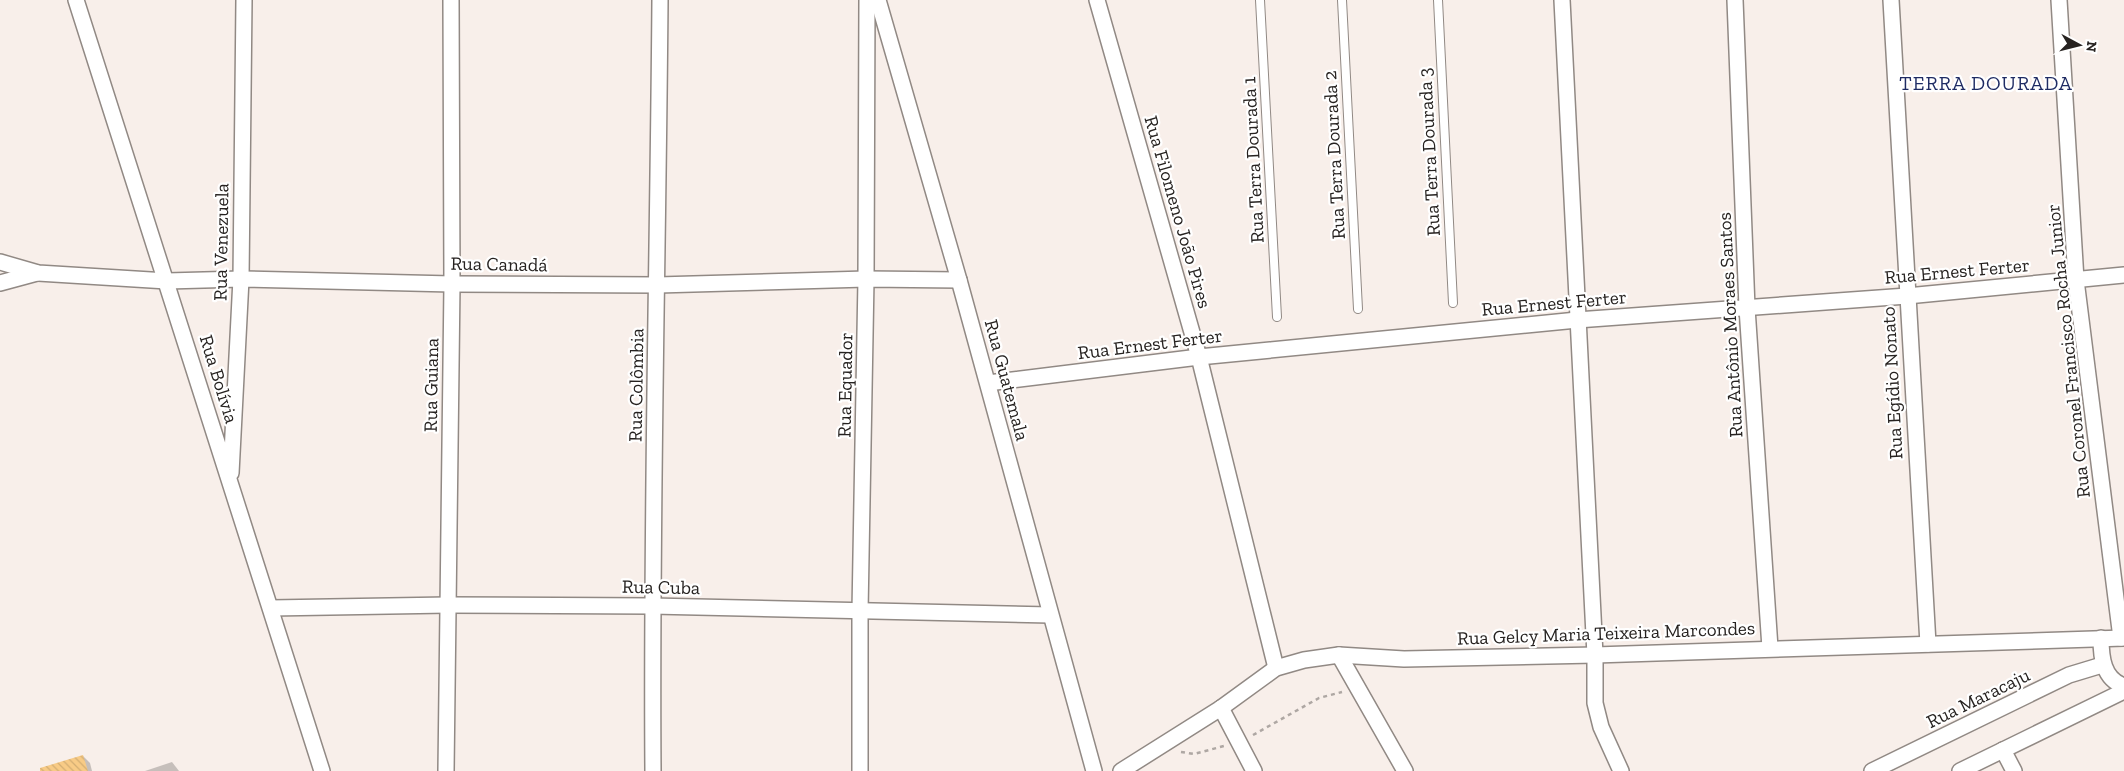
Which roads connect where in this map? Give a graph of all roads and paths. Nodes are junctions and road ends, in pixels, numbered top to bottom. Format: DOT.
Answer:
graph roads {
  1 [pos="76,0"];
  2 [pos="244,0"];
  3 [pos="451,0"];
  4 [pos="660,0"];
  5 [pos="867,0"];
  6 [pos="878,0"];
  7 [pos="1097,0"];
  8 [pos="1260,0"];
  9 [pos="1342,0"];
  10 [pos="1438,0"];
  11 [pos="1562,0"];
  12 [pos="1735,0"];
  13 [pos="1891,0"];
  14 [pos="2059,0"];
  15 [pos="0,262"];
  16 [pos="38,273"];
  17 [pos="2124,275"];
  18 [pos="241,279"];
  19 [pos="866,279"];
  20 [pos="959,280"];
  21 [pos="2076,280"];
  22 [pos="167,281"];
  23 [pos="0,282"];
  24 [pos="452,284"];
  25 [pos="658,285"];
  26 [pos="1907,296"];
  27 [pos="1453,303"];
  28 [pos="1747,308"];
  29 [pos="1358,309"];
  30 [pos="1278,317"];
  31 [pos="1577,320"];
  32 [pos="1199,357"];
  33 [pos="988,383"];
  34 [pos="231,485"];
  35 [pos="448,606"];
  36 [pos="652,606"];
  37 [pos="271,608"];
  38 [pos="860,611"];
  39 [pos="1050,615"];
  40 [pos="2101,638"];
  41 [pos="2122,638"];
  42 [pos="1928,644"];
  43 [pos="1770,648"];
  44 [pos="1339,655"];
  45 [pos="1595,655"];
  46 [pos="2102,665"];
  47 [pos="1276,668"];
  48 [pos="2124,686"];
  49 [pos="1358,687"];
  50 [pos="2124,690"];
  51 [pos="1221,708"];
  52 [pos="1239,742"];
  53 [pos="1156,748"];
  54 [pos="2003,750"];
  55 [pos="322,771"];
  56 [pos="446,771"];
  57 [pos="653,771"];
  58 [pos="860,771"];
  59 [pos="1094,771"];
  60 [pos="1122,771"];
  61 [pos="1254,771"];
  62 [pos="1405,771"];
  63 [pos="1621,771"];
  64 [pos="1872,771"];
  65 [pos="1960,771"];
  66 [pos="2014,771"];
  1 -- 22 [label="street, Rua Bolívia"];
  2 -- 18 [label="street, Rua Venezuela"];
  3 -- 24 [label="street, Rua Guiana"];
  4 -- 25 [label="street, Rua Colômbia"];
  5 -- 19 [label="street, Rua Equador"];
  6 -- 20 [label="street, Rua Guatemala"];
  7 -- 32 [label="street, Rua Filomeno João Pires"];
  8 -- 30 [label="lane, Rua Terra Dourada 1"];
  9 -- 29 [label="lane, Rua Terra Dourada 2"];
  10 -- 27 [label="lane, Rua Terra Dourada 3"];
  11 -- 31 [label="street"];
  12 -- 28 [label="street, Rua Antônio Moraes Santos"];
  13 -- 26 [label="street, Rua Egídio Nonato"];
  14 -- 21 [label="street, Rua Coronel Francisco Rocha Junior"];
  15 -- 16 [label="street"];
  16 -- 22 [label="street, Rua Canadá"];
  16 -- 23 [label="street"];
  17 -- 21 [label="street, Rua Ernest Ferter"];
  18 -- 22 [label="street, Rua Canadá"];
  18 -- 24 [label="street, Rua Canadá"];
  18 -- 34 [label="street, Rua Venezuela"];
  19 -- 20 [label="street, Rua Canadá"];
  19 -- 25 [label="street, Rua Canadá"];
  19 -- 38 [label="street, Rua Equador"];
  20 -- 33 [label="street, Rua Guatemala"];
  21 -- 26 [label="street, Rua Ernest Ferter"];
  21 -- 41 [label="street, Rua Coronel Francisco Rocha Junior"];
  22 -- 34 [label="street, Rua Bolívia"];
  24 -- 25 [label="street, Rua Canadá"];
  24 -- 35 [label="street, Rua Guiana"];
  25 -- 36 [label="street, Rua Colômbia"];
  26 -- 28 [label="street, Rua Ernest Ferter"];
  26 -- 42 [label="street, Rua Egídio Nonato"];
  28 -- 31 [label="street, Rua Ernest Ferter"];
  28 -- 43 [label="street, Rua Antônio Moraes Santos"];
  31 -- 32 [label="street, Rua Ernest Ferter"];
  31 -- 45 [label="street"];
  32 -- 33 [label="street, Rua Ernest Ferter"];
  32 -- 47 [label="street, Rua Filomeno João Pires"];
  33 -- 39 [label="street, Rua Guatemala"];
  34 -- 37 [label="street, Rua Bolívia"];
  35 -- 36 [label="street, Rua Cuba"];
  35 -- 37 [label="street, Rua Cuba"];
  35 -- 56 [label="street, Rua Guiana"];
  36 -- 38 [label="street, Rua Cuba"];
  36 -- 57 [label="street, Rua Colômbia"];
  37 -- 55 [label="street, Rua Bolívia"];
  38 -- 39 [label="street, Rua Cuba"];
  38 -- 58 [label="street, Rua Equador"];
  39 -- 59 [label="street, Rua Guatemala"];
  40 -- 41 [label="street, Rua Gelcy Maria Teixeira Marcondes"];
  40 -- 42 [label="street, Rua Gelcy Maria Teixeira Marcondes"];
  40 -- 46 [label="street"];
  42 -- 43 [label="street, Rua Gelcy Maria Teixeira Marcondes"];
  43 -- 45 [label="street, Rua Gelcy Maria Teixeira Marcondes"];
  44 -- 45 [label="street, Rua Gelcy Maria Teixeira Marcondes"];
  44 -- 47 [label="street, Rua Gelcy Maria Teixeira Marcondes"];
  44 -- 49 [label="street"];
  45 -- 63 [label="street"];
  46 -- 48 [label="street"];
  46 -- 64 [label="street, Rua Maracaju"];
  47 -- 51 [label="street, Rua Gelcy Maria Teixeira Marcondes"];
  49 -- 52 [label="path"];
  49 -- 62 [label="street"];
  50 -- 54 [label="street"];
  51 -- 52 [label="street"];
  51 -- 53 [label="street, Rua Gelcy Maria Teixeira Marcondes"];
  52 -- 53 [label="path"];
  52 -- 61 [label="street"];
  53 -- 60 [label="street, Rua Gelcy Maria Teixeira Marcondes"];
  54 -- 65 [label="street"];
  54 -- 66 [label="street"];
}
